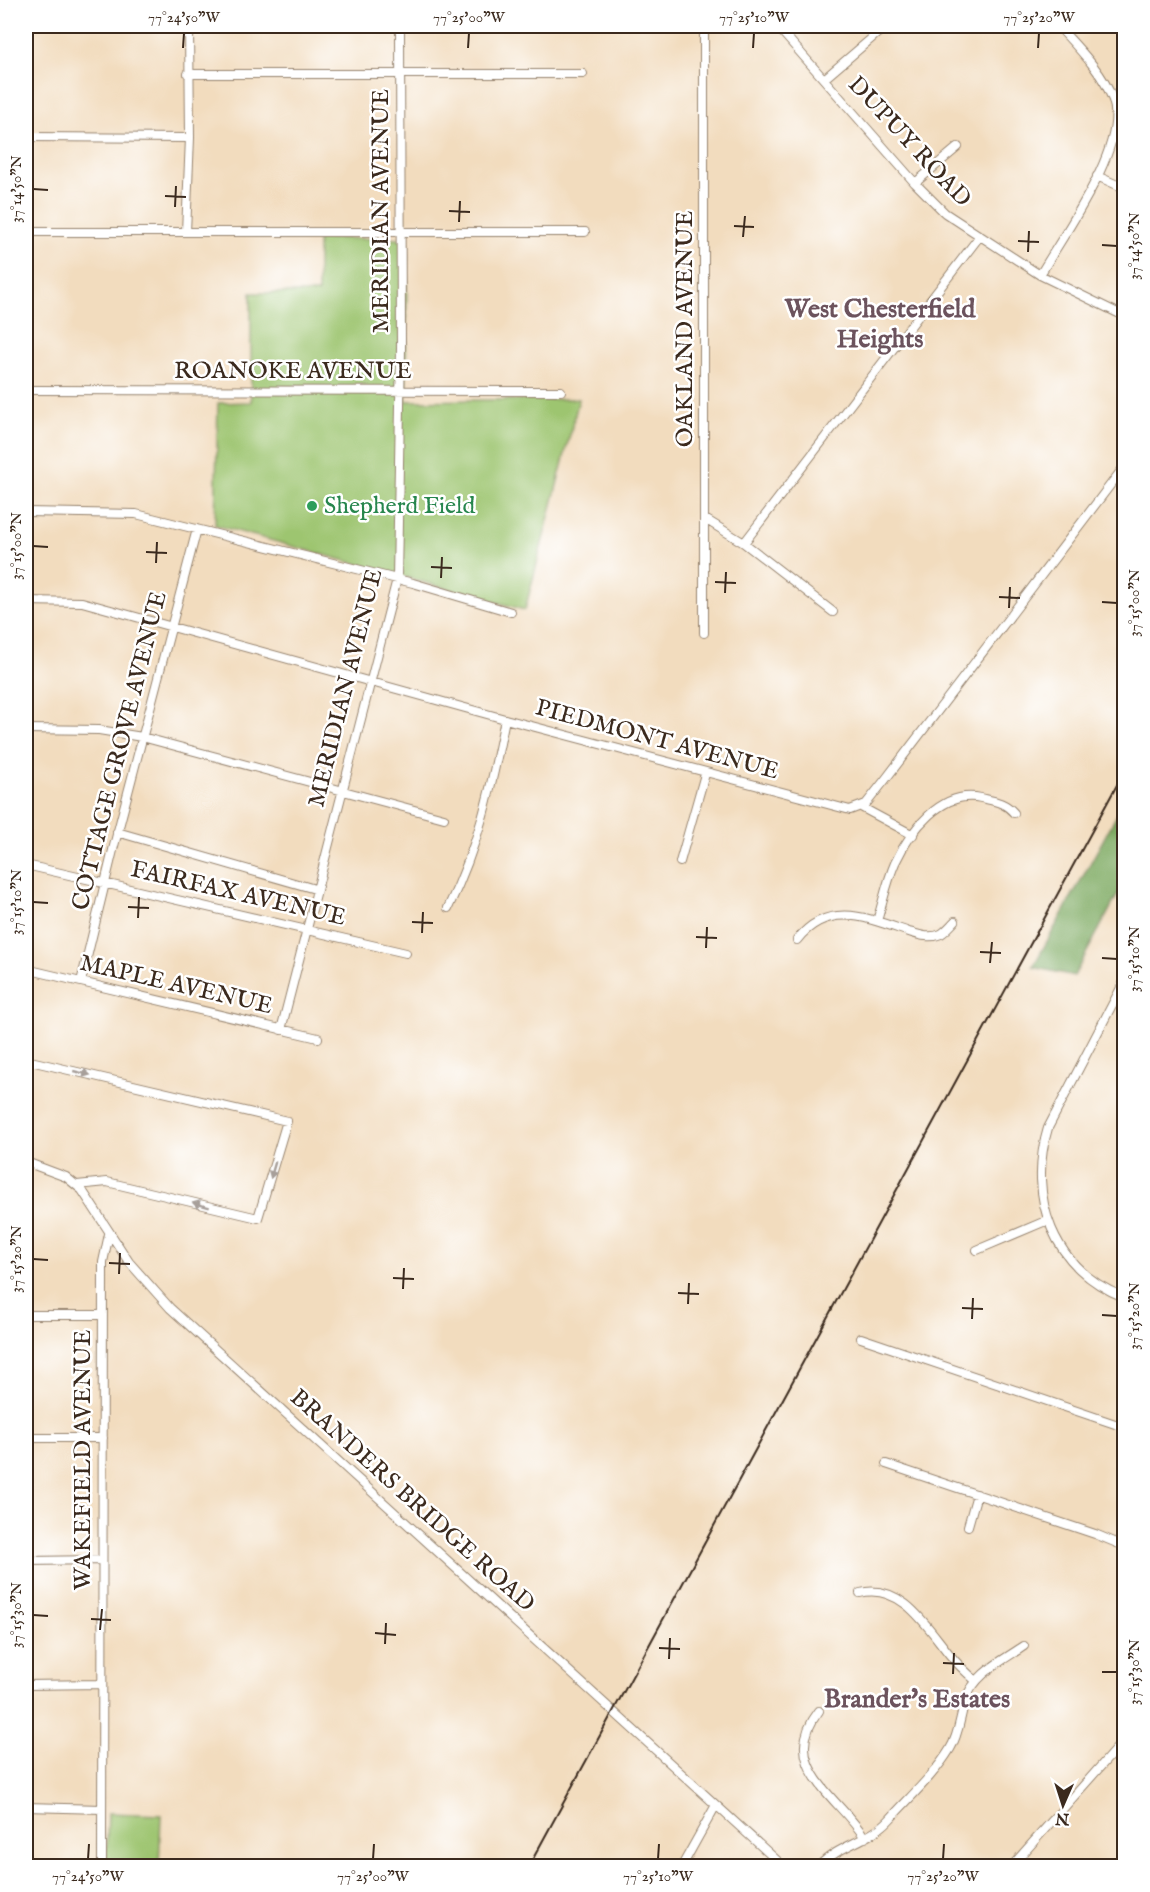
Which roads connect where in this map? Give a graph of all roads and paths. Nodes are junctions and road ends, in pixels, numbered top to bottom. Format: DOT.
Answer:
graph roads {
  1 [pos="189,26"];
  2 [pos="400,26"];
  3 [pos="704,26"];
  4 [pos="777,26"];
  5 [pos="886,26"];
  6 [pos="1058,26"];
  7 [pos="189,74"];
  8 [pos="400,74"];
  9 [pos="583,74"];
  10 [pos="824,79"];
  11 [pos="26,137"];
  12 [pos="190,138"];
  13 [pos="958,147"];
  14 [pos="1097,176"];
  15 [pos="915,183"];
  16 [pos="1125,188"];
  17 [pos="26,232"];
  18 [pos="186,232"];
  19 [pos="400,232"];
  20 [pos="585,232"];
  21 [pos="979,237"];
  22 [pos="1040,275"];
  23 [pos="1125,316"];
  24 [pos="26,390"];
  25 [pos="400,390"];
  26 [pos="561,390"];
  27 [pos="1125,467"];
  28 [pos="26,512"];
  29 [pos="705,519"];
  30 [pos="197,529"];
  31 [pos="744,543"];
  32 [pos="397,579"];
  33 [pos="26,601"];
  34 [pos="511,612"];
  35 [pos="833,612"];
  36 [pos="171,626"];
  37 [pos="704,633"];
  38 [pos="371,681"];
  39 [pos="504,720"];
  40 [pos="26,729"];
  41 [pos="142,737"];
  42 [pos="705,774"];
  43 [pos="341,790"];
  44 [pos="861,807"];
  45 [pos="1014,813"];
  46 [pos="444,818"];
  47 [pos="117,831"];
  48 [pos="913,835"];
  49 [pos="680,862"];
  50 [pos="26,865"];
  51 [pos="105,883"];
  52 [pos="315,890"];
  53 [pos="448,908"];
  54 [pos="877,921"];
  55 [pos="955,921"];
  56 [pos="305,930"];
  57 [pos="797,940"];
  58 [pos="406,953"];
  59 [pos="26,971"];
  60 [pos="81,982"];
  61 [pos="1125,982"];
  62 [pos="281,1030"];
  63 [pos="318,1038"];
  64 [pos="26,1060"];
  65 [pos="26,1162"];
  66 [pos="77,1185"];
  67 [pos="1048,1220"];
  68 [pos="110,1234"];
  69 [pos="977,1250"];
  70 [pos="1125,1297"];
  71 [pos="26,1315"];
  72 [pos="103,1315"];
  73 [pos="861,1338"];
  74 [pos="1125,1427"];
  75 [pos="26,1438"];
  76 [pos="103,1438"];
  77 [pos="886,1464"];
  78 [pos="977,1494"];
  79 [pos="968,1526"];
  80 [pos="1125,1546"];
  81 [pos="102,1560"];
  82 [pos="26,1561"];
  83 [pos="860,1593"];
  84 [pos="1024,1647"];
  85 [pos="976,1681"];
  86 [pos="102,1684"];
  87 [pos="26,1685"];
  88 [pos="819,1711"];
  89 [pos="1125,1740"];
  90 [pos="716,1805"];
  91 [pos="26,1808"];
  92 [pos="102,1809"];
  93 [pos="866,1838"];
  94 [pos="102,1866"];
  95 [pos="682,1866"];
  96 [pos="783,1866"];
  97 [pos="819,1866"];
  98 [pos="1012,1866"];
  1 -- 7 [label="street"];
  2 -- 8 [label="street, MERIDIAN AVENUE"];
  3 -- 29 [label="street, OAKLAND AVENUE"];
  4 -- 10 [label="street, DUPUY ROAD"];
  5 -- 10 [label="street"];
  6 -- 14 [label="street"];
  7 -- 8 [label="street"];
  7 -- 12 [label="street"];
  8 -- 9 [label="street"];
  8 -- 19 [label="street, MERIDIAN AVENUE"];
  10 -- 15 [label="street, DUPUY ROAD"];
  11 -- 12 [label="street"];
  12 -- 18 [label="street"];
  13 -- 15 [label="street"];
  14 -- 16 [label="street"];
  14 -- 22 [label="street"];
  15 -- 21 [label="street, DUPUY ROAD"];
  17 -- 18 [label="street"];
  18 -- 19 [label="street"];
  19 -- 20 [label="street"];
  19 -- 25 [label="street, MERIDIAN AVENUE"];
  21 -- 22 [label="street, DUPUY ROAD"];
  21 -- 31 [label="street"];
  22 -- 23 [label="street, DUPUY ROAD"];
  24 -- 25 [label="street, ROANOKE AVENUE"];
  25 -- 26 [label="street, ROANOKE AVENUE"];
  25 -- 32 [label="street, MERIDIAN AVENUE"];
  27 -- 44 [label="street"];
  28 -- 30 [label="street"];
  29 -- 31 [label="street"];
  29 -- 37 [label="street, OAKLAND AVENUE"];
  30 -- 32 [label="street"];
  30 -- 36 [label="street, COTTAGE GROVE AVENUE"];
  31 -- 35 [label="street"];
  32 -- 34 [label="street"];
  32 -- 38 [label="street, MERIDIAN AVENUE"];
  33 -- 36 [label="street, PIEDMONT AVENUE"];
  36 -- 38 [label="street, PIEDMONT AVENUE"];
  36 -- 41 [label="street, COTTAGE GROVE AVENUE"];
  38 -- 39 [label="street, PIEDMONT AVENUE"];
  38 -- 43 [label="street, MERIDIAN AVENUE"];
  39 -- 42 [label="street, PIEDMONT AVENUE"];
  39 -- 53 [label="street"];
  40 -- 41 [label="street"];
  41 -- 43 [label="street"];
  41 -- 47 [label="street, COTTAGE GROVE AVENUE"];
  42 -- 44 [label="street, PIEDMONT AVENUE"];
  42 -- 49 [label="street"];
  43 -- 46 [label="street"];
  43 -- 52 [label="street, MERIDIAN AVENUE"];
  44 -- 48 [label="street"];
  45 -- 48 [label="street"];
  47 -- 51 [label="street, COTTAGE GROVE AVENUE"];
  47 -- 52 [label="street"];
  48 -- 54 [label="street"];
  50 -- 51 [label="street, FAIRFAX AVENUE"];
  51 -- 56 [label="street, FAIRFAX AVENUE"];
  51 -- 60 [label="street, COTTAGE GROVE AVENUE"];
  52 -- 56 [label="street, MERIDIAN AVENUE"];
  54 -- 55 [label="street"];
  54 -- 57 [label="street"];
  56 -- 58 [label="street, FAIRFAX AVENUE"];
  56 -- 62 [label="street, MERIDIAN AVENUE"];
  59 -- 60 [label="street, MAPLE AVENUE"];
  60 -- 62 [label="street, MAPLE AVENUE"];
  61 -- 67 [label="street"];
  62 -- 63 [label="street, MAPLE AVENUE"];
  64 -- 66 [label="street, one-way"];
  65 -- 66 [label="street, BRANDERS BRIDGE ROAD"];
  66 -- 68 [label="street, BRANDERS BRIDGE ROAD"];
  67 -- 69 [label="street"];
  67 -- 70 [label="street"];
  68 -- 72 [label="street, WAKEFIELD AVENUE"];
  68 -- 90 [label="street, BRANDERS BRIDGE ROAD"];
  71 -- 72 [label="street"];
  72 -- 76 [label="street, WAKEFIELD AVENUE"];
  73 -- 74 [label="street"];
  75 -- 76 [label="street"];
  76 -- 81 [label="street, WAKEFIELD AVENUE"];
  77 -- 78 [label="street"];
  78 -- 79 [label="street"];
  78 -- 80 [label="street"];
  81 -- 82 [label="street"];
  81 -- 86 [label="street, WAKEFIELD AVENUE"];
  83 -- 85 [label="street"];
  84 -- 85 [label="street"];
  85 -- 93 [label="street"];
  86 -- 87 [label="street"];
  86 -- 92 [label="street, WAKEFIELD AVENUE"];
  88 -- 93 [label="street"];
  89 -- 98 [label="street"];
  90 -- 95 [label="street"];
  90 -- 96 [label="street, BRANDERS BRIDGE ROAD"];
  91 -- 92 [label="street"];
  92 -- 94 [label="street, WAKEFIELD AVENUE"];
  93 -- 97 [label="street"];
}
